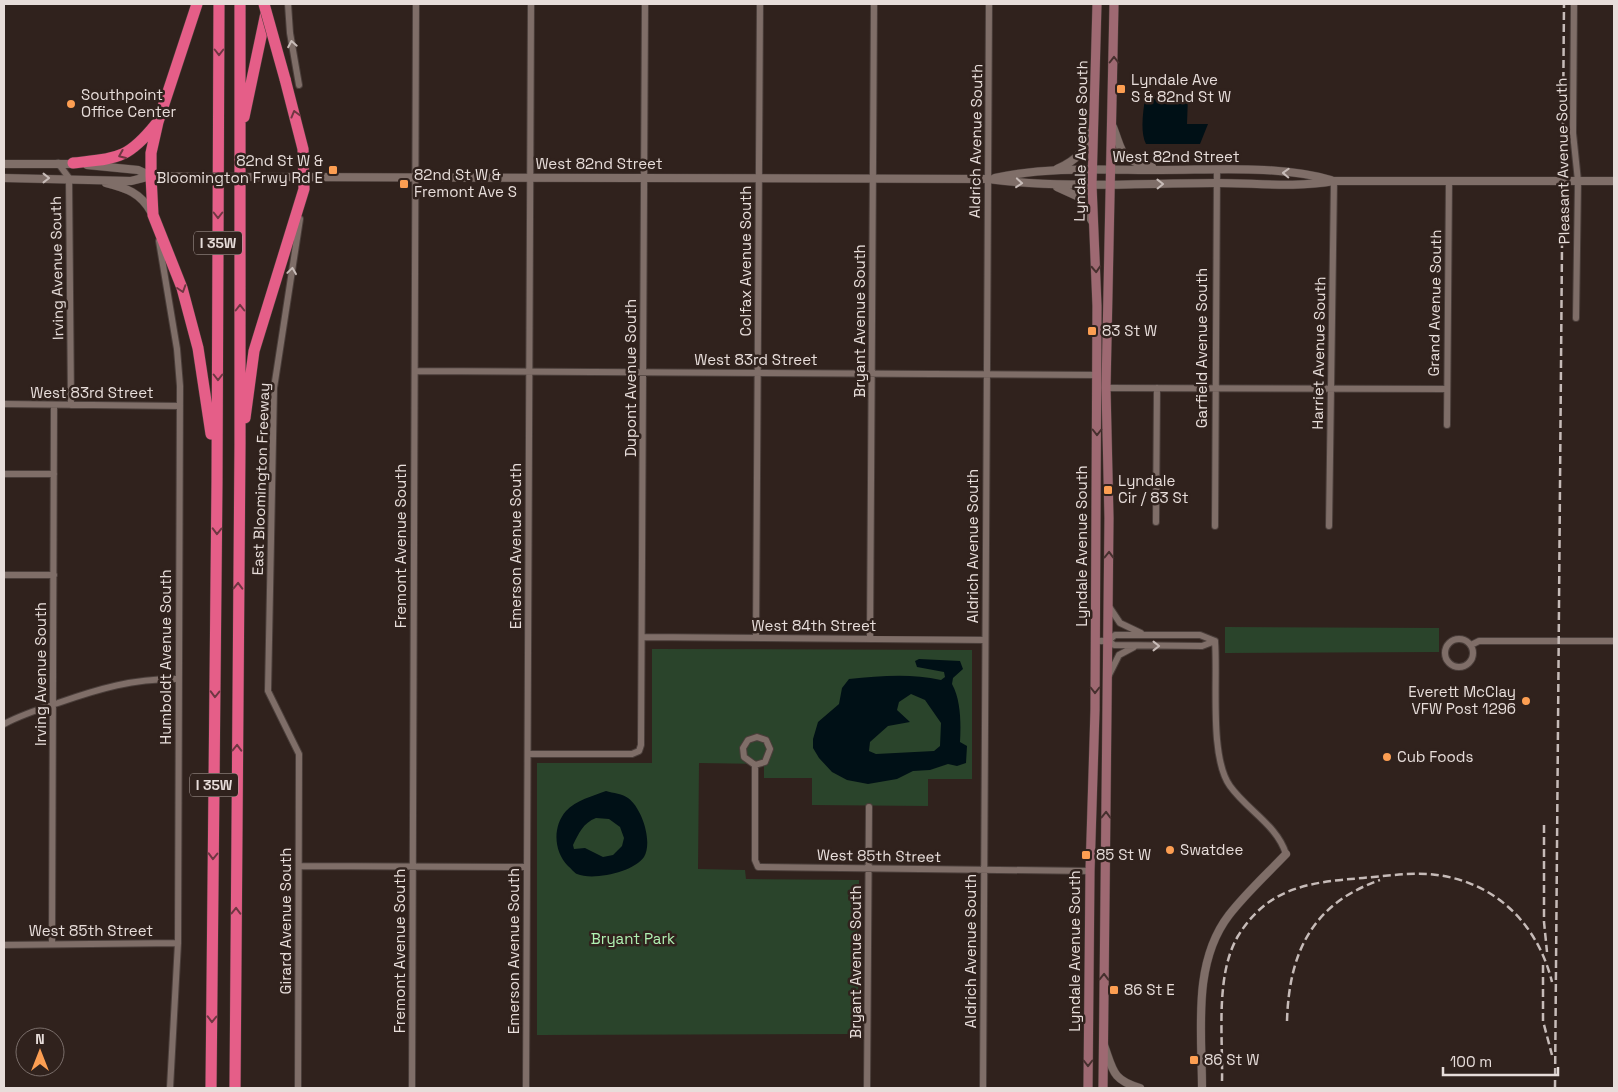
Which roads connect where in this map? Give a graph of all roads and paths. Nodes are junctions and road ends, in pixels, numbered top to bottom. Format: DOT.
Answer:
graph roads {
  1 [pos="197,4"];
  2 [pos="219,4"];
  3 [pos="240,4"];
  4 [pos="264,4"];
  5 [pos="268,4"];
  6 [pos="288,4"];
  7 [pos="416,4"];
  8 [pos="530,4"];
  9 [pos="645,4"];
  10 [pos="760,4"];
  11 [pos="874,4"];
  12 [pos="989,4"];
  13 [pos="1097,4"];
  14 [pos="1114,4"];
  15 [pos="1574,4"];
  16 [pos="299,85"];
  17 [pos="158,122"];
  18 [pos="1092,127"];
  19 [pos="1114,127"];
  20 [pos="239,138"];
  21 [pos="72,163"];
  22 [pos="4,164"];
  23 [pos="58,164"];
  24 [pos="1217,169"];
  25 [pos="1055,170"];
  26 [pos="1092,170"];
  27 [pos="1112,170"];
  28 [pos="1163,170"];
  29 [pos="151,176"];
  30 [pos="415,177"];
  31 [pos="4,178"];
  32 [pos="69,178"];
  33 [pos="304,178"];
  34 [pos="530,178"];
  35 [pos="645,178"];
  36 [pos="759,178"];
  37 [pos="87,179"];
  38 [pos="873,179"];
  39 [pos="988,179"];
  40 [pos="1334,181"];
  41 [pos="1449,181"];
  42 [pos="1578,181"];
  43 [pos="1614,181"];
  44 [pos="1217,183"];
  45 [pos="1051,184"];
  46 [pos="1092,185"];
  47 [pos="1112,185"];
  48 [pos="302,200"];
  49 [pos="153,215"];
  50 [pos="1092,221"];
  51 [pos="157,228"];
  52 [pos="1576,318"];
  53 [pos="415,371"];
  54 [pos="528,372"];
  55 [pos="643,372"];
  56 [pos="758,373"];
  57 [pos="872,374"];
  58 [pos="986,374"];
  59 [pos="1097,375"];
  60 [pos="1106,388"];
  61 [pos="1157,388"];
  62 [pos="1216,388"];
  63 [pos="1331,388"];
  64 [pos="1447,389"];
  65 [pos="4,404"];
  66 [pos="54,405"];
  67 [pos="71,405"];
  68 [pos="180,406"];
  69 [pos="1447,424"];
  70 [pos="240,444"];
  71 [pos="4,474"];
  72 [pos="54,474"];
  73 [pos="217,482"];
  74 [pos="1156,522"];
  75 [pos="1215,526"];
  76 [pos="1329,526"];
  77 [pos="4,575"];
  78 [pos="54,575"];
  79 [pos="1108,604"];
  80 [pos="1144,635"];
  81 [pos="642,637"];
  82 [pos="756,638"];
  83 [pos="870,639"];
  84 [pos="985,640"];
  85 [pos="1095,641"];
  86 [pos="1108,641"];
  87 [pos="1215,641"];
  88 [pos="1614,641"];
  89 [pos="1138,645"];
  90 [pos="1471,645"];
  91 [pos="178,679"];
  92 [pos="1107,681"];
  93 [pos="53,704"];
  94 [pos="4,724"];
  95 [pos="299,754"];
  96 [pos="528,754"];
  97 [pos="755,765"];
  98 [pos="869,807"];
  99 [pos="1286,854"];
  100 [pos="299,866"];
  101 [pos="413,867"];
  102 [pos="527,867"];
  103 [pos="869,868"];
  104 [pos="984,870"];
  105 [pos="1090,871"];
  106 [pos="178,943"];
  107 [pos="52,944"];
  108 [pos="4,945"];
  109 [pos="1103,1043"];
  110 [pos="170,1088"];
  111 [pos="211,1088"];
  112 [pos="235,1088"];
  113 [pos="298,1088"];
  114 [pos="412,1088"];
  115 [pos="526,1088"];
  116 [pos="867,1088"];
  117 [pos="983,1088"];
  118 [pos="1088,1088"];
  119 [pos="1103,1088"];
  120 [pos="1140,1088"];
  121 [pos="1202,1088"];
  1 -- 17 [label="highway"];
  2 -- 73 [label="highway, I 35W, one-way"];
  3 -- 20 [label="highway, I 35W"];
  33 -- 4 [label="highway, one-way, bridge"];
  5 -- 20 [label="highway"];
  16 -- 6 [label="street, one-way"];
  7 -- 30 [label="street, Fremont Avenue South"];
  8 -- 34 [label="street, Emerson Avenue South"];
  9 -- 35 [label="street, Dupont Avenue South"];
  10 -- 36 [label="street, Colfax Avenue South"];
  11 -- 38 [label="street, Bryant Avenue South"];
  12 -- 39 [label="street, Aldrich Avenue South"];
  13 -- 18 [label="main road, Lyndale Avenue South"];
  19 -- 14 [label="main road, Lyndale Avenue South, one-way"];
  15 -- 42 [label="street, Pleasant Avenue South"];
  17 -- 21 [label="highway, one-way"];
  17 -- 29 [label="highway"];
  18 -- 25 [label="street"];
  18 -- 26 [label="main road, Lyndale Avenue South"];
  19 -- 27 [label="main road, Lyndale Avenue South"];
  19 -- 28 [label="street"];
  70 -- 20 [label="highway, I 35W, one-way"];
  21 -- 23 [label="street, West 82nd Street"];
  21 -- 29 [label="street, West 82nd Street"];
  22 -- 23 [label="street, West 82nd Street"];
  23 -- 32 [label="street, Irving Avenue South"];
  24 -- 28 [label="street, West 82nd Street"];
  40 -- 24 [label="street, West 82nd Street, one-way"];
  24 -- 44 [label="street, Garfield Avenue South"];
  25 -- 26 [label="street, West 82nd Street"];
  25 -- 39 [label="street, West 82nd Street"];
  26 -- 27 [label="street, West 82nd Street"];
  26 -- 46 [label="main road, Lyndale Avenue South"];
  27 -- 28 [label="street, West 82nd Street"];
  27 -- 47 [label="main road, Lyndale Avenue South"];
  29 -- 33 [label="street, West 82nd Street, bridge"];
  29 -- 37 [label="street, West 82nd Street"];
  29 -- 49 [label="highway"];
  30 -- 33 [label="street, West 82nd Street"];
  30 -- 34 [label="street, West 82nd Street"];
  30 -- 53 [label="street, Fremont Avenue South"];
  31 -- 32 [label="street, West 82nd Street, one-way"];
  32 -- 37 [label="street, West 82nd Street"];
  32 -- 67 [label="street, Irving Avenue South"];
  33 -- 48 [label="highway"];
  34 -- 35 [label="street, West 82nd Street"];
  34 -- 54 [label="street, Emerson Avenue South"];
  35 -- 36 [label="street, West 82nd Street"];
  35 -- 55 [label="street, Dupont Avenue South"];
  36 -- 38 [label="street, West 82nd Street"];
  36 -- 56 [label="street, Colfax Avenue South"];
  37 -- 49 [label="street"];
  38 -- 39 [label="street, West 82nd Street"];
  38 -- 57 [label="street, Bryant Avenue South"];
  39 -- 45 [label="street, West 82nd Street, one-way"];
  39 -- 58 [label="street, Aldrich Avenue South"];
  40 -- 41 [label="street, West 82nd Street"];
  40 -- 44 [label="street, West 82nd Street"];
  40 -- 63 [label="street, Harriet Avenue South"];
  41 -- 42 [label="street, West 82nd Street"];
  41 -- 64 [label="street, Grand Avenue South"];
  42 -- 43 [label="street, West 82nd Street"];
  42 -- 52 [label="street, Pleasant Avenue South"];
  47 -- 44 [label="street, West 82nd Street, one-way"];
  44 -- 62 [label="street, Garfield Avenue South"];
  45 -- 46 [label="street, West 82nd Street"];
  45 -- 50 [label="street"];
  46 -- 47 [label="street, West 82nd Street"];
  46 -- 50 [label="main road, Lyndale Avenue South"];
  47 -- 60 [label="main road, Lyndale Avenue South"];
  48 -- 70 [label="highway"];
  95 -- 48 [label="street, East Bloomington Freeway, one-way"];
  49 -- 51 [label="highway"];
  50 -- 59 [label="main road, Lyndale Avenue South, one-way"];
  51 -- 68 [label="street, Humboldt Avenue South"];
  51 -- 73 [label="highway, one-way"];
  53 -- 54 [label="street, West 83rd Street"];
  53 -- 101 [label="street, Fremont Avenue South"];
  54 -- 55 [label="street, West 83rd Street"];
  54 -- 96 [label="street, Emerson Avenue South"];
  55 -- 56 [label="street, West 83rd Street"];
  55 -- 81 [label="street, Dupont Avenue South"];
  56 -- 57 [label="street, West 83rd Street"];
  56 -- 82 [label="street, Colfax Avenue South"];
  57 -- 58 [label="street, West 83rd Street"];
  57 -- 83 [label="street, Bryant Avenue South"];
  58 -- 59 [label="street, West 83rd Street"];
  58 -- 84 [label="street, Aldrich Avenue South"];
  59 -- 85 [label="main road, Lyndale Avenue South, one-way"];
  60 -- 61 [label="street"];
  79 -- 60 [label="main road, Lyndale Avenue South, one-way"];
  61 -- 62 [label="street"];
  61 -- 74 [label="street"];
  62 -- 63 [label="street"];
  62 -- 75 [label="street, Garfield Avenue South"];
  63 -- 64 [label="street"];
  63 -- 76 [label="street, Harriet Avenue South"];
  64 -- 69 [label="street, Grand Avenue South"];
  65 -- 66 [label="street, West 83rd Street"];
  66 -- 67 [label="street, West 83rd Street"];
  66 -- 72 [label="street, Irving Avenue South"];
  67 -- 68 [label="street, West 83rd Street"];
  68 -- 91 [label="street, Humboldt Avenue South"];
  112 -- 70 [label="highway, I 35W, one-way"];
  71 -- 72 [label="street"];
  72 -- 78 [label="street, Irving Avenue South"];
  73 -- 111 [label="highway, I 35W, one-way"];
  77 -- 78 [label="street"];
  78 -- 93 [label="street, Irving Avenue South"];
  79 -- 80 [label="street"];
  79 -- 86 [label="main road, Lyndale Avenue South"];
  80 -- 86 [label="street"];
  80 -- 87 [label="street"];
  81 -- 82 [label="street, West 84th Street"];
  81 -- 96 [label="street, Dupont Avenue South"];
  82 -- 83 [label="street, West 84th Street"];
  83 -- 84 [label="street, West 84th Street"];
  84 -- 104 [label="street, Aldrich Avenue South"];
  85 -- 86 [label="street"];
  85 -- 105 [label="main road, Lyndale Avenue South, one-way"];
  86 -- 89 [label="street"];
  86 -- 92 [label="main road, Lyndale Avenue South"];
  89 -- 87 [label="street, one-way"];
  87 -- 99 [label="street"];
  88 -- 90 [label="street"];
  89 -- 92 [label="street"];
  90 -- 90 [label="street"];
  91 -- 93 [label="street"];
  91 -- 106 [label="street, Humboldt Avenue South"];
  109 -- 92 [label="main road, Lyndale Avenue South, one-way"];
  93 -- 94 [label="street"];
  93 -- 107 [label="street, Irving Avenue South"];
  95 -- 100 [label="street, Girard Avenue South"];
  96 -- 102 [label="street, Emerson Avenue South"];
  97 -- 97 [label="street"];
  97 -- 103 [label="street, West 85th Street"];
  98 -- 103 [label="street, Bryant Avenue South"];
  99 -- 121 [label="street"];
  100 -- 101 [label="street"];
  100 -- 113 [label="street, Girard Avenue South"];
  101 -- 102 [label="street"];
  101 -- 114 [label="street, Fremont Avenue South"];
  102 -- 115 [label="street, Emerson Avenue South"];
  103 -- 104 [label="street, West 85th Street"];
  103 -- 116 [label="street, Bryant Avenue South"];
  104 -- 105 [label="street, West 85th Street"];
  104 -- 117 [label="street, Aldrich Avenue South"];
  105 -- 118 [label="main road, Lyndale Avenue South, one-way"];
  106 -- 107 [label="street, West 85th Street"];
  106 -- 110 [label="street, Humboldt Avenue South"];
  107 -- 108 [label="street, West 85th Street"];
  109 -- 119 [label="main road, Lyndale Avenue South"];
  109 -- 120 [label="street"];
}
